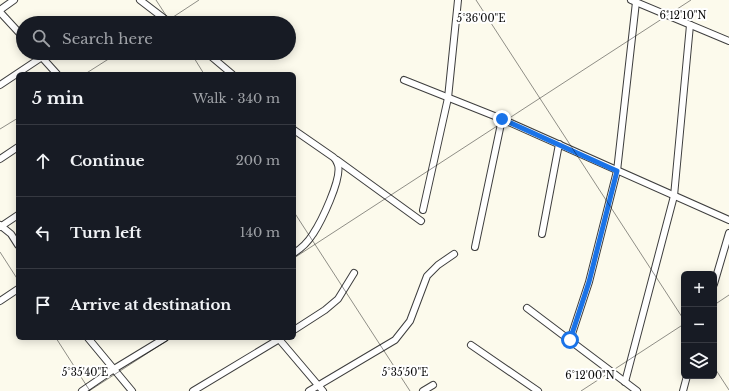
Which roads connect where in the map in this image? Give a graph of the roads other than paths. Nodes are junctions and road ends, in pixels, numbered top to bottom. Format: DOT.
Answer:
graph roads {
  1 [pos="14,0"];
  2 [pos="140,0"];
  3 [pos="458,0"];
  4 [pos="634,1"];
  5 [pos="1,9"];
  6 [pos="161,16"];
  7 [pos="690,25"];
  8 [pos="16,27"];
  9 [pos="728,39"];
  10 [pos="34,60"];
  11 [pos="44,60"];
  12 [pos="215,60"];
  13 [pos="18,72"];
  14 [pos="55,72"];
  15 [pos="230,72"];
  16 [pos="16,74"];
  17 [pos="404,80"];
  18 [pos="0,86"];
  19 [pos="448,98"];
  20 [pos="502,119"];
  21 [pos="296,131"];
  22 [pos="559,144"];
  23 [pos="16,148"];
  24 [pos="0,159"];
  25 [pos="335,159"];
  26 [pos="617,171"];
  27 [pos="674,196"];
  28 [pos="423,210"];
  29 [pos="16,216"];
  30 [pos="729,220"];
  31 [pos="421,222"];
  32 [pos="0,226"];
  33 [pos="729,232"];
  34 [pos="542,234"];
  35 [pos="16,242"];
  36 [pos="475,247"];
  37 [pos="296,252"];
  38 [pos="454,254"];
  39 [pos="354,273"];
  40 [pos="717,274"];
  41 [pos="16,290"];
  42 [pos="0,301"];
  43 [pos="527,308"];
  44 [pos="296,329"];
  45 [pos="90,340"];
  46 [pos="162,340"];
  47 [pos="276,340"];
  48 [pos="281,340"];
  49 [pos="570,340"];
  50 [pos="472,345"];
  51 [pos="114,369"];
  52 [pos="686,379"];
  53 [pos="625,382"];
  54 [pos="318,385"];
  55 [pos="433,385"];
  56 [pos="82,391"];
  57 [pos="132,391"];
  58 [pos="192,391"];
  59 [pos="309,391"];
  60 [pos="323,391"];
  61 [pos="423,391"];
  62 [pos="538,391"];
  63 [pos="637,391"];
  64 [pos="683,391"];
  1 -- 5 [label="street"];
  2 -- 6 [label="street"];
  3 -- 19 [label="street"];
  4 -- 7 [label="street"];
  4 -- 26 [label="street"];
  5 -- 8 [label="street"];
  7 -- 9 [label="street"];
  7 -- 27 [label="street"];
  10 -- 13 [label="street"];
  11 -- 14 [label="street"];
  12 -- 15 [label="street"];
  16 -- 18 [label="street"];
  17 -- 19 [label="street"];
  19 -- 20 [label="street"];
  19 -- 28 [label="street"];
  20 -- 22 [label="street"];
  20 -- 36 [label="street"];
  21 -- 25 [label="street"];
  22 -- 26 [label="street"];
  22 -- 34 [label="street"];
  23 -- 24 [label="street"];
  25 -- 31 [label="street"];
  25 -- 37 [label="street"];
  26 -- 27 [label="street"];
  26 -- 49 [label="street"];
  27 -- 30 [label="street"];
  27 -- 53 [label="street"];
  29 -- 32 [label="street"];
  32 -- 35 [label="street"];
  33 -- 40 [label="street"];
  38 -- 54 [label="street"];
  39 -- 44 [label="street"];
  41 -- 42 [label="street"];
  43 -- 49 [label="street"];
  45 -- 51 [label="street"];
  46 -- 51 [label="street"];
  47 -- 58 [label="street"];
  48 -- 54 [label="street"];
  49 -- 53 [label="street"];
  50 -- 62 [label="street"];
  51 -- 56 [label="street"];
  51 -- 57 [label="street"];
  52 -- 64 [label="street"];
  53 -- 63 [label="street"];
  54 -- 59 [label="street"];
  54 -- 60 [label="street"];
  55 -- 61 [label="street"];
}
